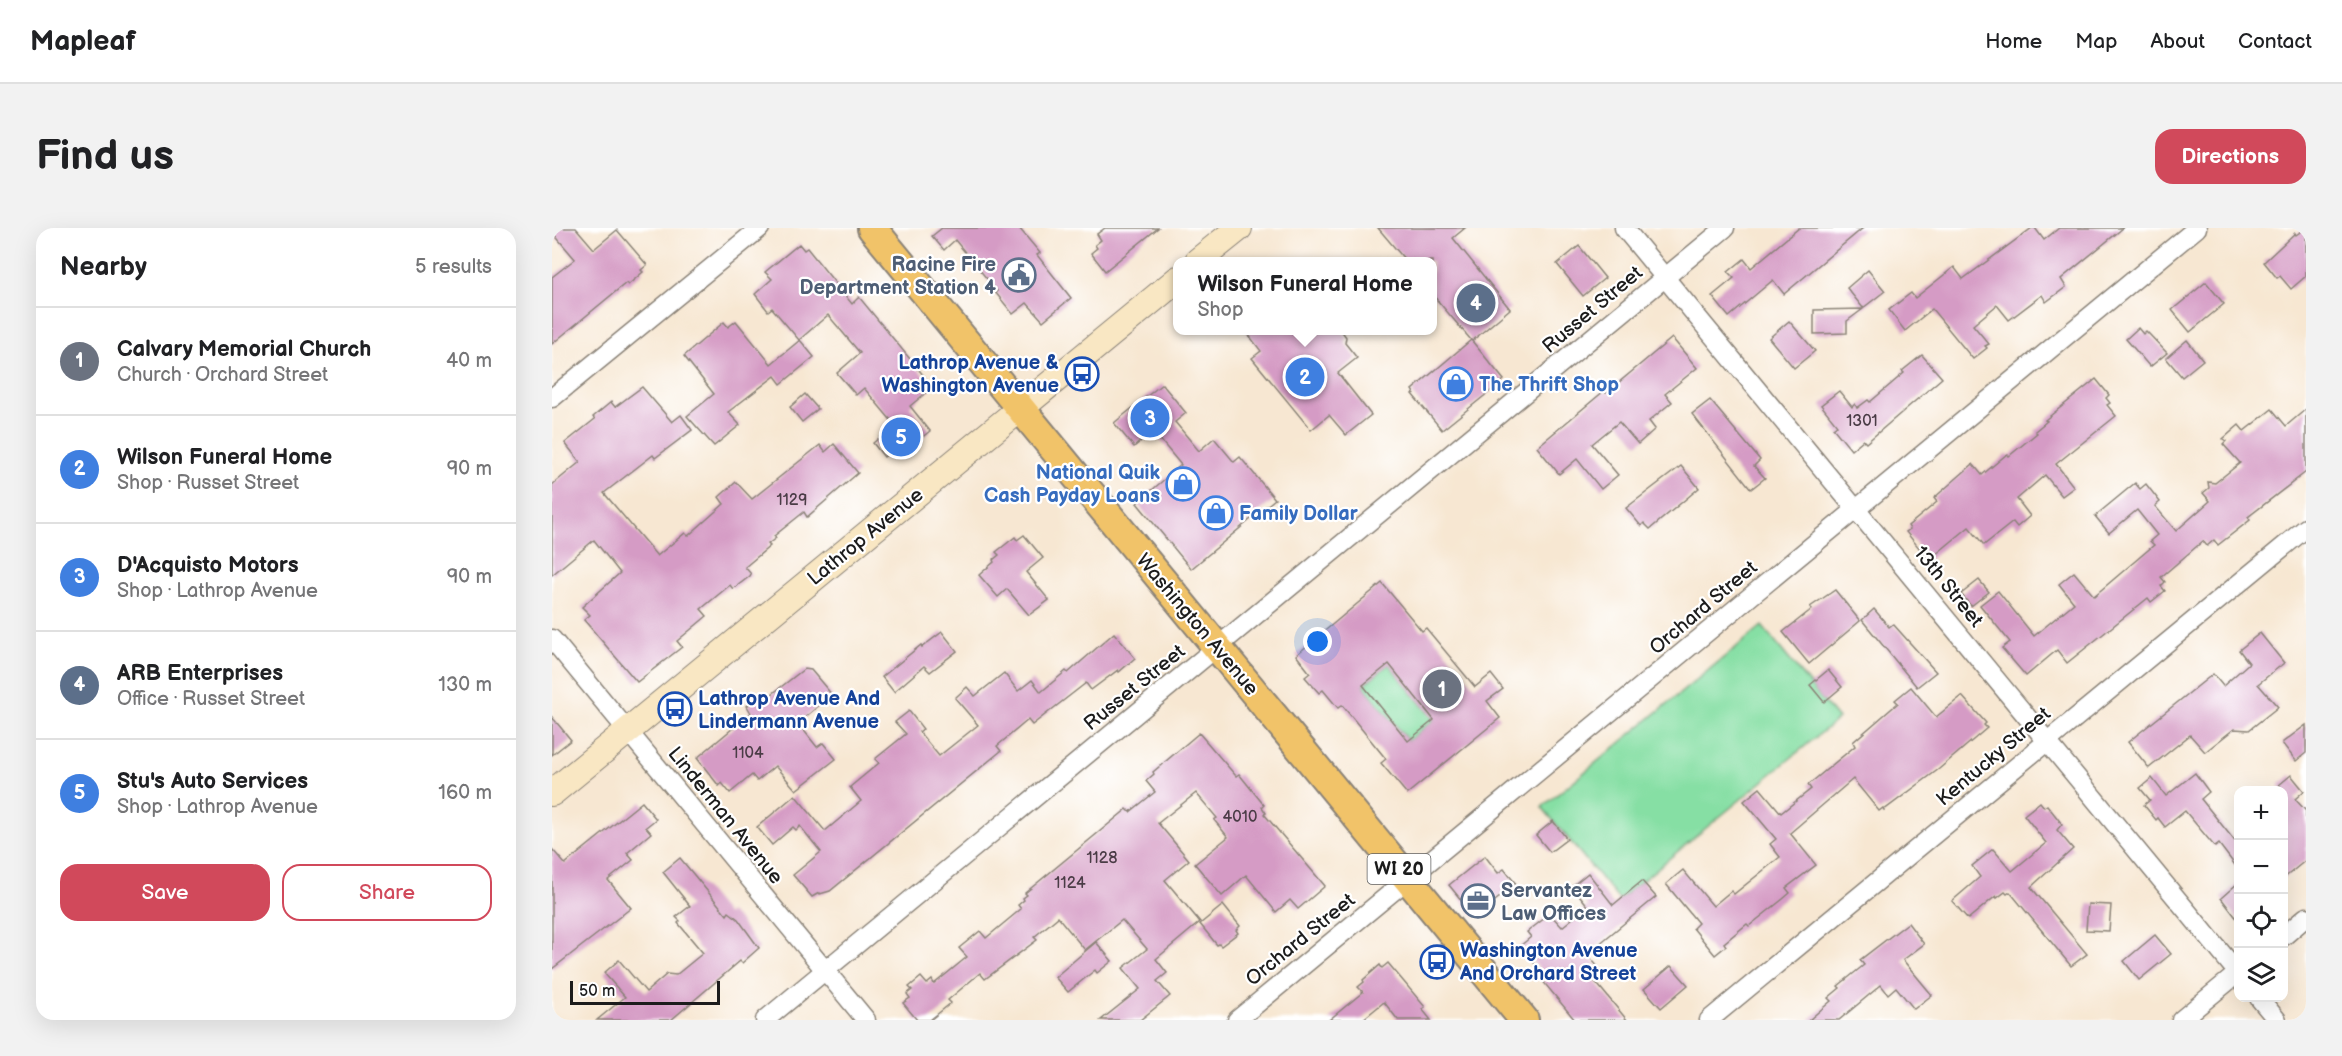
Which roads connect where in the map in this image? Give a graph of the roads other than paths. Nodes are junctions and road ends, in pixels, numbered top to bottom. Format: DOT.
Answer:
graph roads {
  1 [pos="760,228"];
  2 [pos="872,228"];
  3 [pos="1239,228"];
  4 [pos="1624,228"];
  5 [pos="1725,228"];
  6 [pos="2197,228"];
  7 [pos="1203,257"];
  8 [pos="1665,278"];
  9 [pos="1173,283"];
  10 [pos="552,398"];
  11 [pos="1020,408"];
  12 [pos="1856,509"];
  13 [pos="2306,528"];
  14 [pos="552,639"];
  15 [pos="1217,648"];
  16 [pos="628,731"];
  17 [pos="2047,741"];
  18 [pos="552,794"];
  19 [pos="1408,879"];
  20 [pos="2306,917"];
  21 [pos="2288,932"];
  22 [pos="2234,968"];
  23 [pos="825,970"];
  24 [pos="2234,976"];
  25 [pos="2262,1002"];
  26 [pos="765,1020"];
  27 [pos="866,1020"];
  28 [pos="1237,1020"];
  29 [pos="1524,1020"];
  30 [pos="1709,1020"];
  31 [pos="2181,1020"];
  32 [pos="2277,1020"];
  1 -- 10 [label="street"];
  2 -- 11 [label="main road, Washington Avenue / WI 20"];
  3 -- 7 [label="street"];
  4 -- 8 [label="street, 13th Street"];
  5 -- 8 [label="street, Russet Street"];
  6 -- 12 [label="street, Orchard Street"];
  8 -- 12 [label="street, 13th Street"];
  8 -- 15 [label="street, Russet Street"];
  9 -- 11 [label="street, Lathrop Avenue"];
  11 -- 15 [label="main road, Washington Avenue / WI 20"];
  11 -- 16 [label="street, Lathrop Avenue"];
  12 -- 17 [label="street, 13th Street"];
  12 -- 19 [label="street, Orchard Street"];
  13 -- 17 [label="street, Kentucky Street"];
  14 -- 16 [label="street, Linderman Avenue"];
  15 -- 19 [label="main road, Washington Avenue / WI 20"];
  15 -- 23 [label="street, Russet Street"];
  16 -- 18 [label="street, Lathrop Avenue"];
  16 -- 23 [label="street, Linderman Avenue"];
  17 -- 22 [label="street, 13th Street"];
  17 -- 30 [label="street, Kentucky Street"];
  19 -- 28 [label="street, Orchard Street"];
  19 -- 29 [label="main road, Washington Avenue / WI 20"];
  20 -- 21 [label="street"];
  23 -- 26 [label="street, Russet Street"];
  23 -- 27 [label="street, Linderman Avenue"];
  24 -- 31 [label="street"];
  25 -- 32 [label="street"];
}
